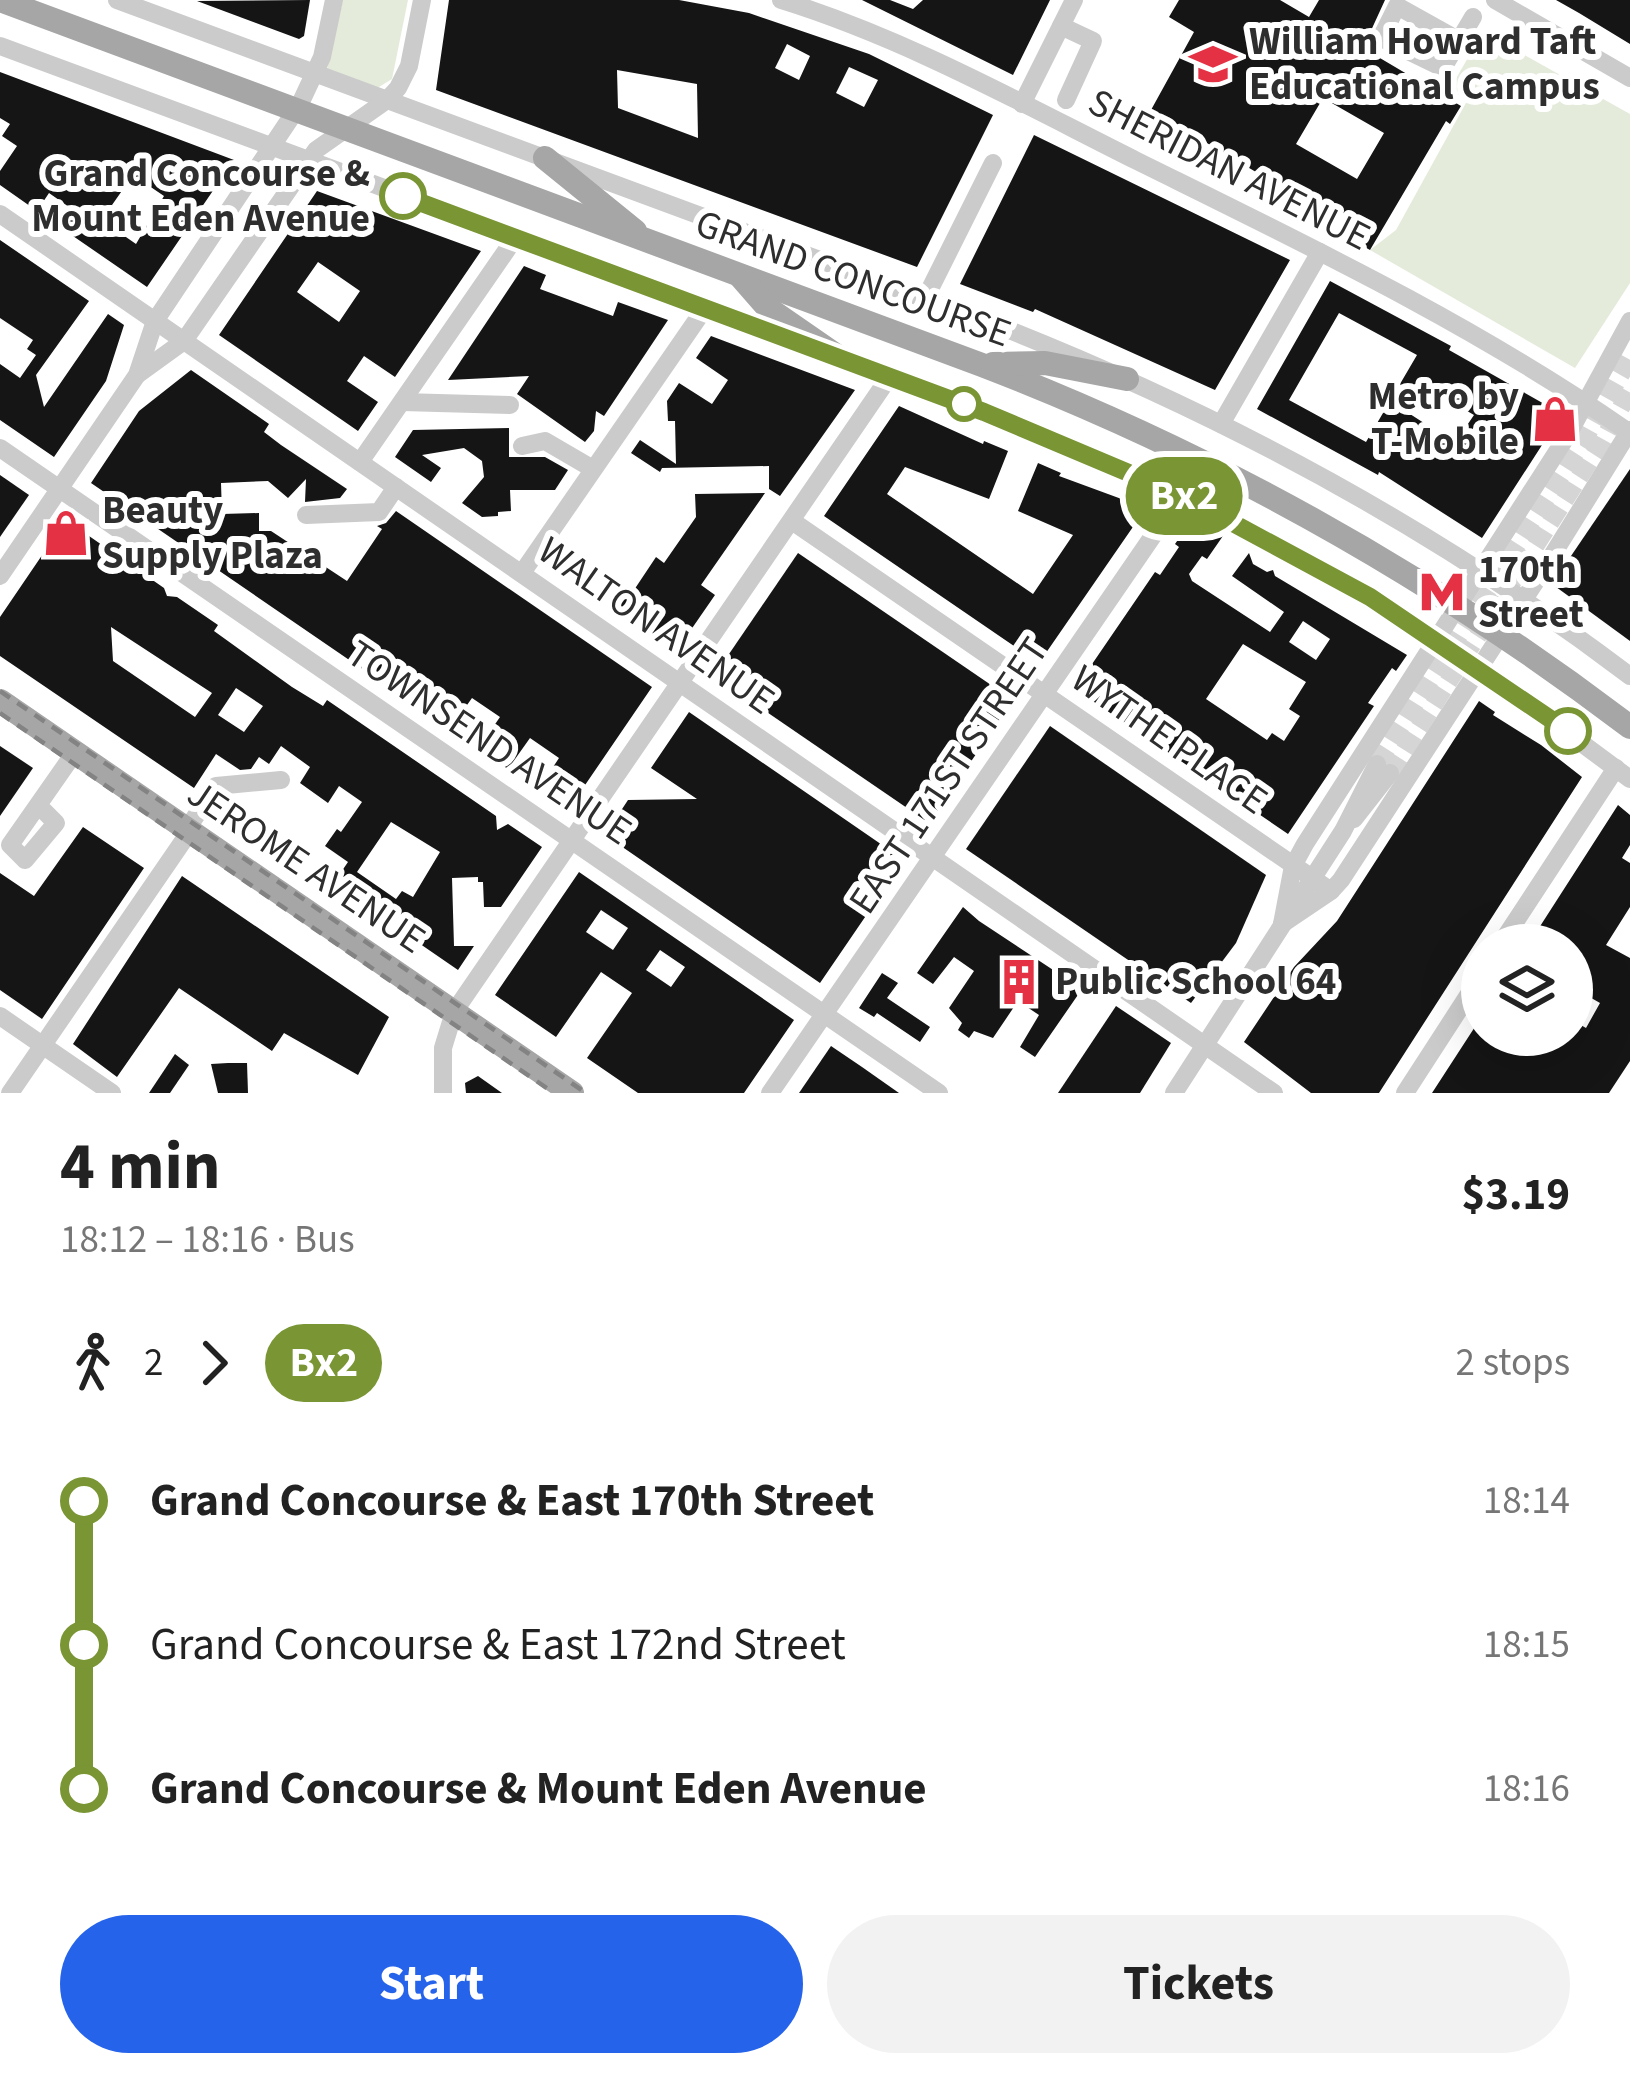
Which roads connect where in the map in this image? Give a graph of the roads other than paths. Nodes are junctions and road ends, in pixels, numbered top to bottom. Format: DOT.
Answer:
graph roads {
  1 [pos="0,0"];
  2 [pos="334,0"];
  3 [pos="422,0"];
  4 [pos="781,0"];
  5 [pos="1074,0"];
  6 [pos="1495,0"];
  7 [pos="130,2"];
  8 [pos="0,14"];
  9 [pos="1473,17"];
  10 [pos="1061,26"];
  11 [pos="67,27"];
  12 [pos="1460,41"];
  13 [pos="0,46"];
  14 [pos="315,75"];
  15 [pos="1630,78"];
  16 [pos="387,100"];
  17 [pos="1066,100"];
  18 [pos="1022,104"];
  19 [pos="295,112"];
  20 [pos="342,129"];
  21 [pos="271,148"];
  22 [pos="545,158"];
  23 [pos="308,161"];
  24 [pos="993,163"];
  25 [pos="0,214"];
  26 [pos="515,238"];
  27 [pos="646,240"];
  28 [pos="1320,252"];
  29 [pos="740,275"];
  30 [pos="925,299"];
  31 [pos="705,308"];
  32 [pos="154,321"];
  33 [pos="1630,321"];
  34 [pos="184,341"];
  35 [pos="837,356"];
  36 [pos="982,364"];
  37 [pos="136,375"];
  38 [pos="890,376"];
  39 [pos="1127,379"];
  40 [pos="402,402"];
  41 [pos="1588,403"];
  42 [pos="510,405"];
  43 [pos="1221,424"];
  44 [pos="1630,431"];
  45 [pos="522,446"];
  46 [pos="0,448"];
  47 [pos="360,462"];
  48 [pos="593,469"];
  49 [pos="396,487"];
  50 [pos="59,489"];
  51 [pos="1181,495"];
  52 [pos="306,515"];
  53 [pos="792,521"];
  54 [pos="1481,571"];
  55 [pos="522,573"];
  56 [pos="0,576"];
  57 [pos="1525,599"];
  58 [pos="1459,605"];
  59 [pos="1502,634"];
  60 [pos="1437,640"];
  61 [pos="1480,669"];
  62 [pos="1630,676"];
  63 [pos="682,683"];
  64 [pos="1045,694"];
  65 [pos="0,701"];
  66 [pos="1630,727"];
  67 [pos="75,752"];
  68 [pos="1383,768"];
  69 [pos="1623,773"];
  70 [pos="281,780"];
  71 [pos="38,805"];
  72 [pos="188,830"];
  73 [pos="573,841"];
  74 [pos="933,856"];
  75 [pos="1293,866"];
  76 [pos="1312,879"];
  77 [pos="1331,891"];
  78 [pos="1282,924"];
  79 [pos="1515,924"];
  80 [pos="1461,1006"];
  81 [pos="454,1012"];
  82 [pos="825,1014"];
  83 [pos="0,1016"];
  84 [pos="1206,1043"];
  85 [pos="43,1046"];
  86 [pos="10,1093"];
  87 [pos="112,1093"];
  88 [pos="443,1093"];
  89 [pos="572,1093"];
  90 [pos="770,1093"];
  91 [pos="939,1093"];
  92 [pos="1174,1093"];
  93 [pos="1274,1093"];
  94 [pos="1405,1093"];
  1 -- 11 [label="main road, GRAND CONCOURSE"];
  2 -- 14 [label="street"];
  3 -- 16 [label="street"];
  4 -- 18 [label="street, SHERIDAN AVENUE"];
  5 -- 10 [label="street"];
  6 -- 15 [label="street"];
  7 -- 14 [label="street, GRAND CONCOURSE"];
  8 -- 11 [label="main road"];
  9 -- 12 [label="street"];
  10 -- 17 [label="street"];
  10 -- 18 [label="street"];
  11 -- 19 [label="main road, GRAND CONCOURSE"];
  12 -- 12 [label="street"];
  13 -- 21 [label="street, GRAND CONCOURSE"];
  14 -- 16 [label="street, GRAND CONCOURSE"];
  14 -- 19 [label="street"];
  16 -- 20 [label="street"];
  16 -- 22 [label="street, GRAND CONCOURSE"];
  18 -- 28 [label="street, SHERIDAN AVENUE"];
  19 -- 20 [label="main road, GRAND CONCOURSE"];
  19 -- 21 [label="street"];
  20 -- 23 [label="street"];
  20 -- 27 [label="main road, GRAND CONCOURSE"];
  21 -- 23 [label="street, GRAND CONCOURSE"];
  21 -- 32 [label="street"];
  22 -- 27 [label="main road"];
  22 -- 30 [label="street, GRAND CONCOURSE"];
  23 -- 26 [label="street, GRAND CONCOURSE"];
  23 -- 34 [label="street"];
  24 -- 30 [label="street"];
  25 -- 32 [label="street, WALTON AVENUE"];
  26 -- 31 [label="street, GRAND CONCOURSE"];
  26 -- 40 [label="street"];
  27 -- 29 [label="main road, GRAND CONCOURSE"];
  28 -- 41 [label="street, SHERIDAN AVENUE"];
  28 -- 43 [label="street"];
  29 -- 35 [label="main road"];
  29 -- 36 [label="main road, GRAND CONCOURSE"];
  30 -- 39 [label="street, GRAND CONCOURSE"];
  31 -- 35 [label="street, GRAND CONCOURSE"];
  31 -- 48 [label="street"];
  32 -- 34 [label="street, WALTON AVENUE"];
  32 -- 37 [label="street"];
  33 -- 41 [label="street"];
  34 -- 37 [label="street"];
  34 -- 47 [label="street, WALTON AVENUE"];
  35 -- 38 [label="street, GRAND CONCOURSE"];
  36 -- 39 [label="main road"];
  36 -- 58 [label="main road, GRAND CONCOURSE"];
  37 -- 50 [label="street"];
  38 -- 51 [label="street, GRAND CONCOURSE"];
  38 -- 53 [label="street"];
  39 -- 43 [label="street, GRAND CONCOURSE"];
  40 -- 42 [label="street"];
  40 -- 47 [label="street"];
  41 -- 44 [label="street, SHERIDAN AVENUE"];
  41 -- 54 [label="street"];
  43 -- 54 [label="street, GRAND CONCOURSE"];
  44 -- 57 [label="street"];
  45 -- 48 [label="street"];
  46 -- 50 [label="street, TOWNSEND AVENUE"];
  47 -- 49 [label="street, WALTON AVENUE"];
  48 -- 55 [label="street"];
  49 -- 52 [label="street"];
  49 -- 55 [label="street, WALTON AVENUE"];
  50 -- 56 [label="street"];
  50 -- 73 [label="street, TOWNSEND AVENUE"];
  51 -- 60 [label="street, GRAND CONCOURSE"];
  51 -- 64 [label="street, EAST 171ST STREET"];
  53 -- 63 [label="street"];
  53 -- 64 [label="street, WYTHE PLACE"];
  54 -- 57 [label="street, GRAND CONCOURSE"];
  54 -- 58 [label="street"];
  55 -- 63 [label="street, WALTON AVENUE"];
  57 -- 59 [label="street"];
  57 -- 62 [label="street, GRAND CONCOURSE"];
  58 -- 59 [label="main road, GRAND CONCOURSE"];
  58 -- 60 [label="street"];
  59 -- 61 [label="street"];
  59 -- 66 [label="main road, GRAND CONCOURSE"];
  60 -- 61 [label="street, GRAND CONCOURSE"];
  60 -- 75 [label="street"];
  61 -- 69 [label="street, GRAND CONCOURSE"];
  61 -- 77 [label="street"];
  63 -- 73 [label="street"];
  63 -- 74 [label="street, WALTON AVENUE"];
  64 -- 74 [label="street, EAST 171ST STREET"];
  64 -- 75 [label="street, WYTHE PLACE"];
  65 -- 67 [label="main road, JEROME AVENUE"];
  67 -- 71 [label="street"];
  67 -- 72 [label="main road, JEROME AVENUE"];
  68 -- 76 [label="street"];
  69 -- 79 [label="street"];
  70 -- 72 [label="street"];
  72 -- 81 [label="main road, JEROME AVENUE"];
  72 -- 85 [label="street"];
  73 -- 81 [label="street"];
  73 -- 82 [label="street, TOWNSEND AVENUE"];
  74 -- 82 [label="street, EAST 171ST STREET"];
  74 -- 84 [label="street, WALTON AVENUE"];
  75 -- 76 [label="street, WYTHE PLACE"];
  75 -- 78 [label="street"];
  76 -- 77 [label="street, WYTHE PLACE"];
  76 -- 78 [label="street"];
  77 -- 78 [label="street"];
  78 -- 84 [label="street"];
  80 -- 94 [label="street"];
  81 -- 88 [label="street"];
  81 -- 89 [label="main road, JEROME AVENUE"];
  82 -- 90 [label="street, EAST 171ST STREET"];
  82 -- 91 [label="street, TOWNSEND AVENUE"];
  83 -- 85 [label="street"];
  84 -- 92 [label="street"];
  84 -- 93 [label="street, WALTON AVENUE"];
  85 -- 86 [label="street"];
  85 -- 87 [label="street"];
}
